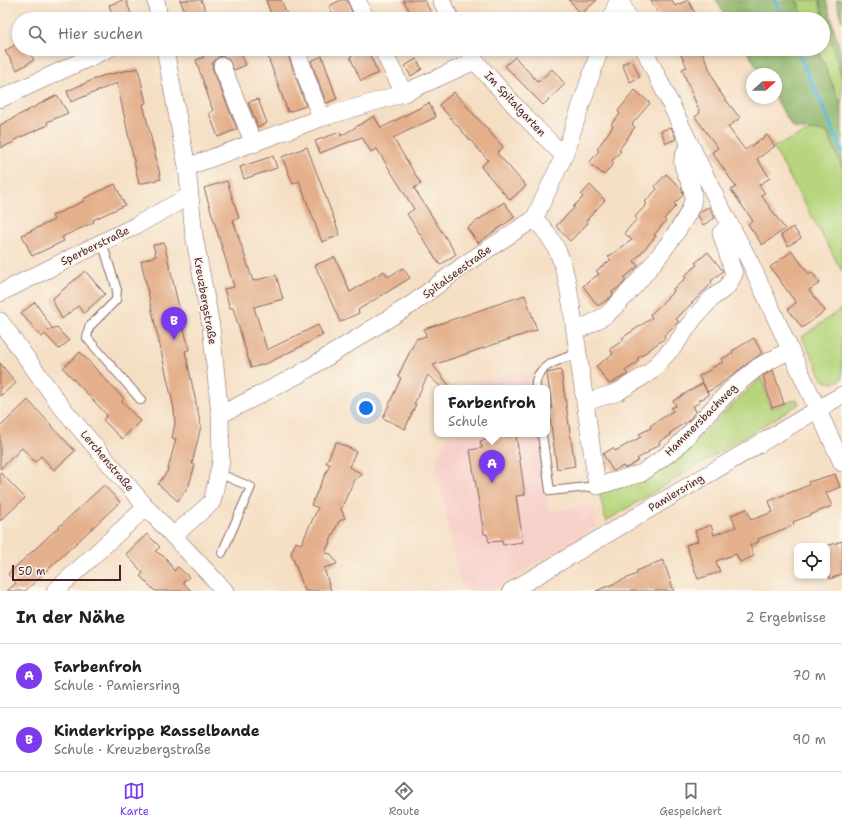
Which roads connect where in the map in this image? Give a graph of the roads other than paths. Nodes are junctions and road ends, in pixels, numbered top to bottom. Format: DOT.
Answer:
graph roads {
  1 [pos="156,0"];
  2 [pos="357,0"];
  3 [pos="441,0"];
  4 [pos="619,0"];
  5 [pos="158,12"];
  6 [pos="363,12"];
  7 [pos="448,12"];
  8 [pos="614,12"];
  9 [pos="625,12"];
  10 [pos="93,56"];
  11 [pos="166,56"];
  12 [pos="299,56"];
  13 [pos="386,56"];
  14 [pos="470,56"];
  15 [pos="473,56"];
  16 [pos="598,56"];
  17 [pos="647,56"];
  18 [pos="222,66"];
  19 [pos="404,93"];
  20 [pos="0,99"];
  21 [pos="321,118"];
  22 [pos="254,144"];
  23 [pos="690,145"];
  24 [pos="564,156"];
  25 [pos="187,168"];
  26 [pos="189,196"];
  27 [pos="534,219"];
  28 [pos="730,224"];
  29 [pos="102,242"];
  30 [pos="0,293"];
  31 [pos="0,321"];
  32 [pos="575,332"];
  33 [pos="790,350"];
  34 [pos="578,353"];
  35 [pos="536,385"];
  36 [pos="842,395"];
  37 [pos="142,400"];
  38 [pos="585,402"];
  39 [pos="818,409"];
  40 [pos="220,415"];
  41 [pos="542,437"];
  42 [pos="842,463"];
  43 [pos="218,473"];
  44 [pos="597,486"];
  45 [pos="146,507"];
  46 [pos="173,536"];
  47 [pos="222,553"];
  48 [pos="55,591"];
  49 [pos="225,591"];
  50 [pos="511,591"];
  1 -- 5 [label="street"];
  2 -- 6 [label="street"];
  3 -- 7 [label="street"];
  4 -- 8 [label="street"];
  4 -- 9 [label="street"];
  10 -- 20 [label="street"];
  11 -- 25 [label="street, Kreuzbergstraße"];
  12 -- 21 [label="street"];
  13 -- 19 [label="street"];
  14 -- 19 [label="street"];
  15 -- 24 [label="street, Im Spitalgarten"];
  16 -- 24 [label="street"];
  17 -- 23 [label="street"];
  18 -- 22 [label="street"];
  19 -- 21 [label="street"];
  21 -- 22 [label="street"];
  22 -- 25 [label="street"];
  23 -- 28 [label="street"];
  23 -- 32 [label="street"];
  24 -- 27 [label="street"];
  25 -- 26 [label="street, Kreuzbergstraße"];
  26 -- 29 [label="street, Sperberstraße"];
  26 -- 40 [label="street, Kreuzbergstraße"];
  27 -- 32 [label="street"];
  27 -- 40 [label="street, Spitalseestraße"];
  28 -- 33 [label="street"];
  28 -- 38 [label="street"];
  29 -- 30 [label="street, Sperberstraße"];
  29 -- 37 [label="lane"];
  31 -- 45 [label="street, Lerchenstraße"];
  32 -- 34 [label="street"];
  33 -- 39 [label="street"];
  33 -- 44 [label="street, Hammersbachweg"];
  34 -- 35 [label="lane"];
  34 -- 38 [label="street"];
  36 -- 39 [label="street, Pamiersring"];
  38 -- 44 [label="street"];
  39 -- 42 [label="street"];
  39 -- 50 [label="street, Pamiersring"];
  40 -- 43 [label="street, Kreuzbergstraße"];
  41 -- 44 [label="lane"];
  43 -- 46 [label="street, Kreuzbergstraße"];
  43 -- 47 [label="lane"];
  45 -- 46 [label="street, Lerchenstraße"];
  45 -- 48 [label="street"];
  46 -- 49 [label="street, Lerchenstraße"];
}
